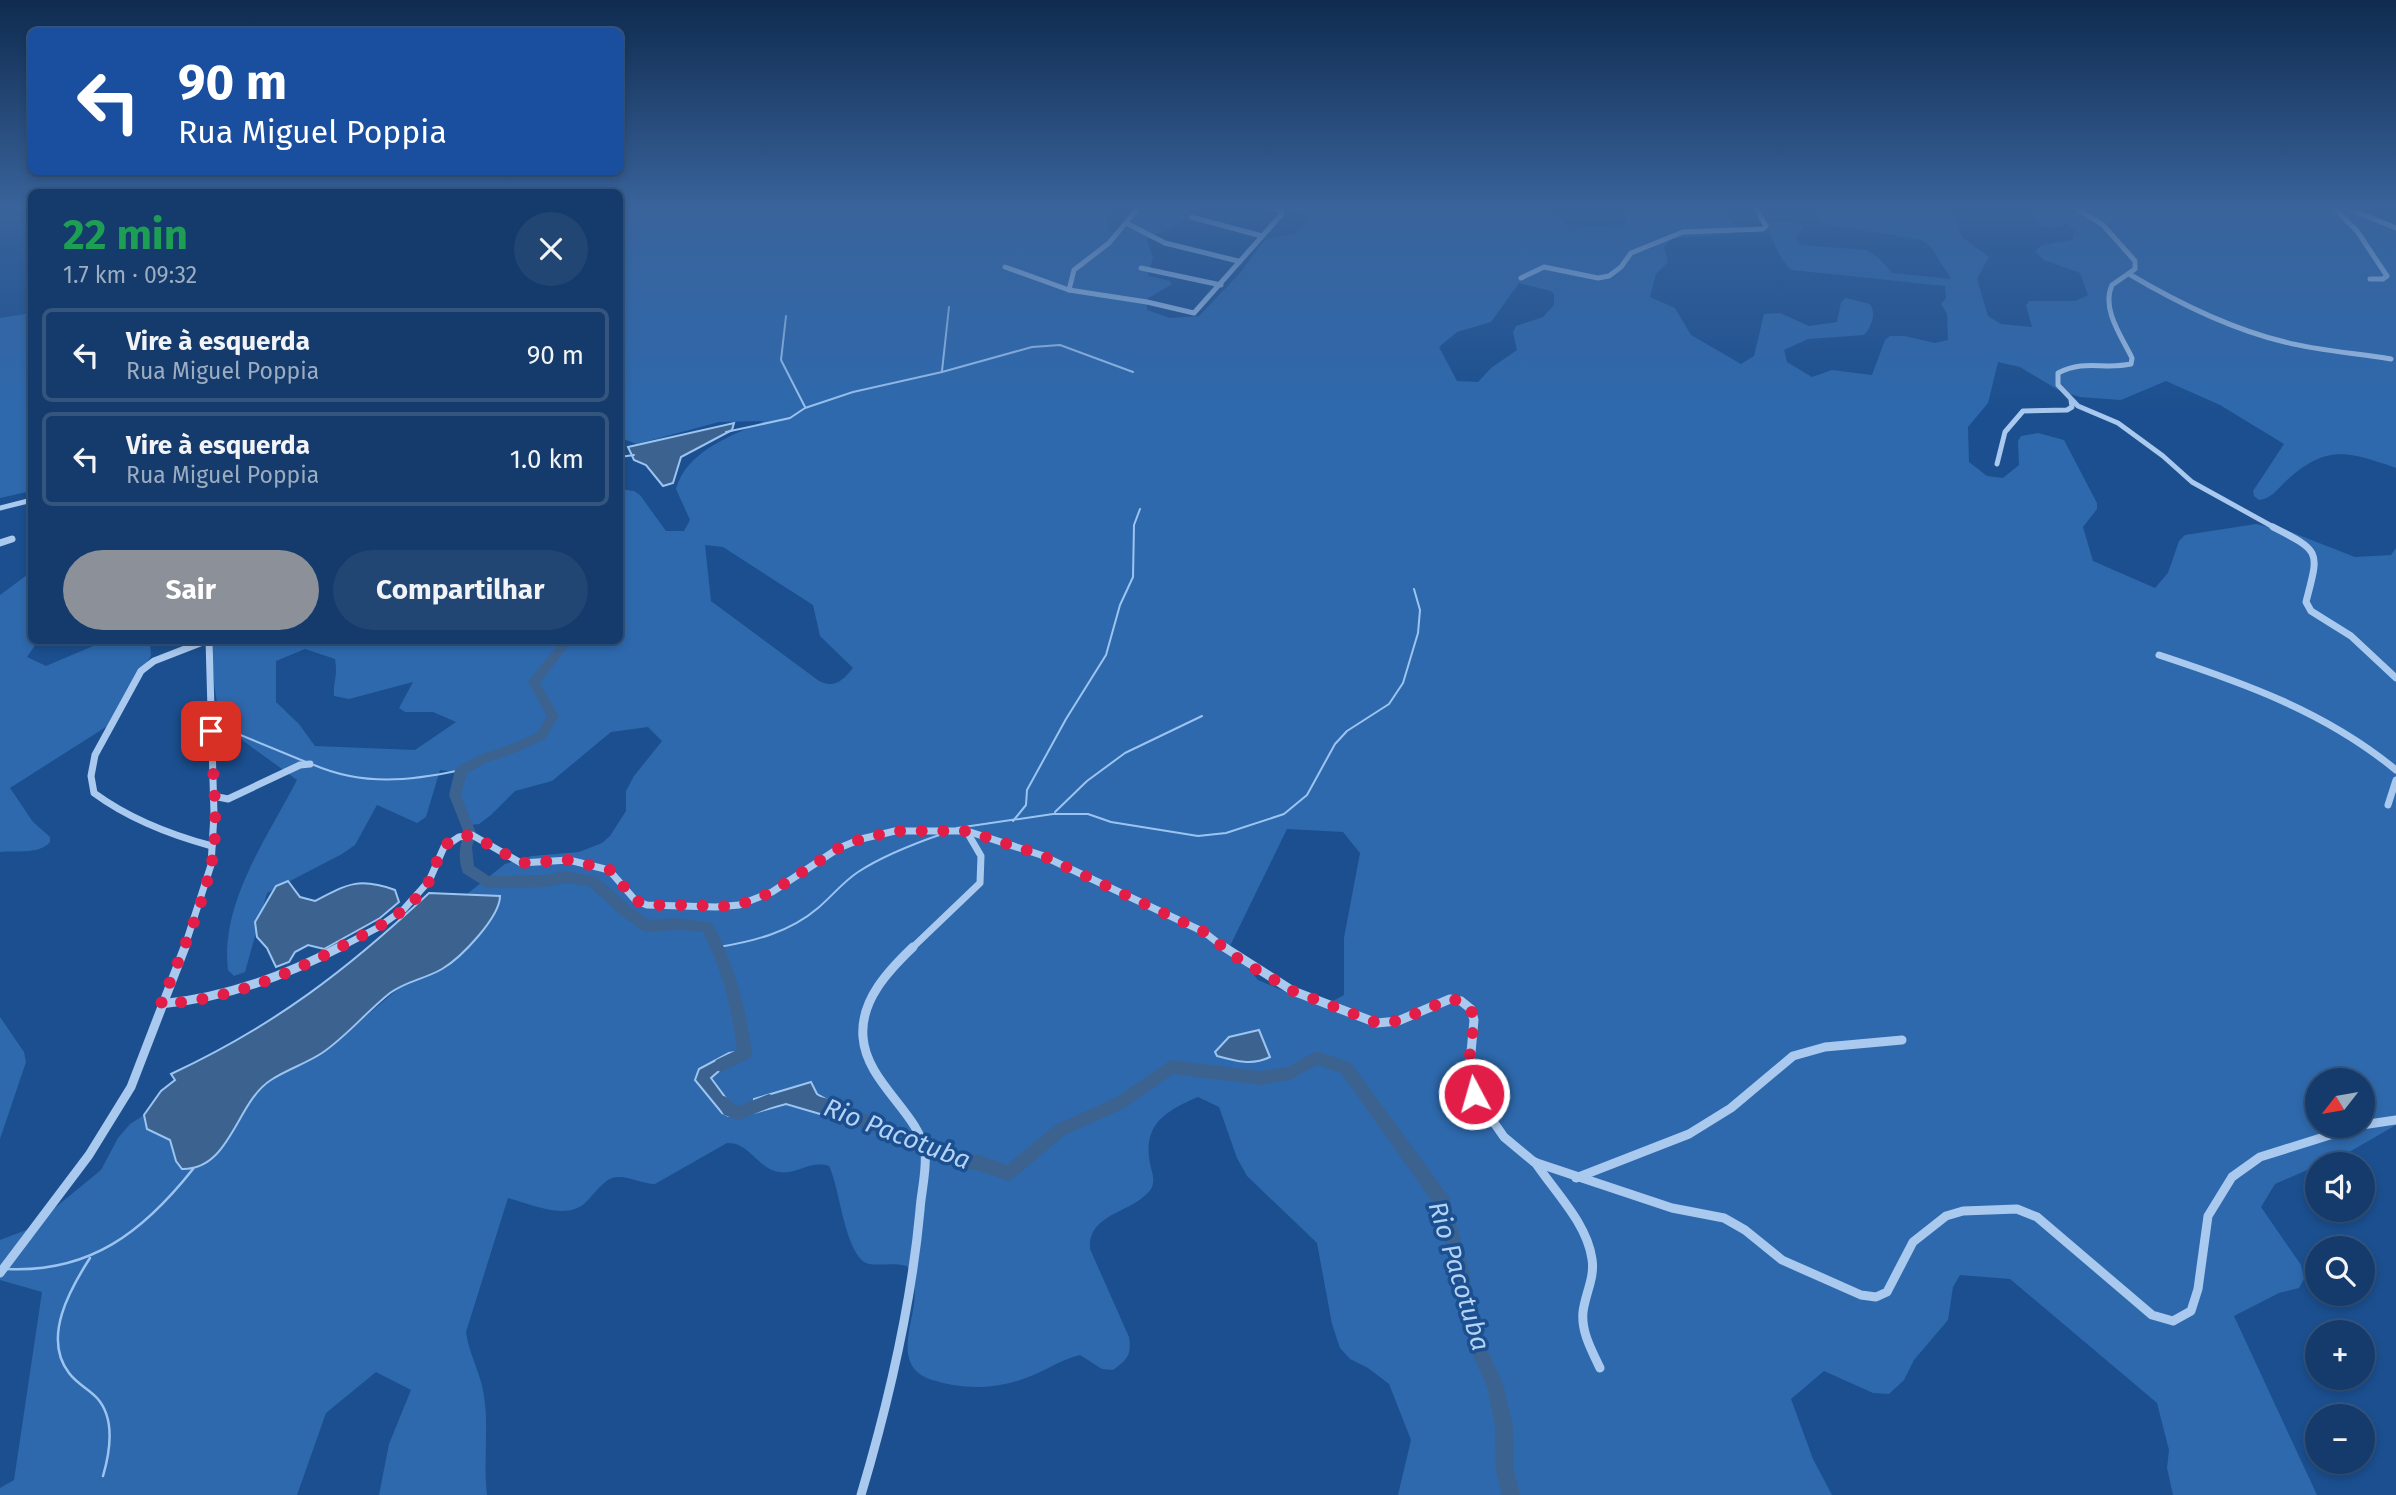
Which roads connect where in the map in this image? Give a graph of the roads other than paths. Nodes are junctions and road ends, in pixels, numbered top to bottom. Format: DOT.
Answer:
graph roads {
  1 [pos="1026,275"];
  2 [pos="1073,275"];
  3 [pos="1173,275"];
  4 [pos="1228,275"];
  5 [pos="1528,275"];
  6 [pos="1580,275"];
  7 [pos="1611,275"];
  8 [pos="2128,275"];
  9 [pos="2130,275"];
  10 [pos="2386,275"];
  11 [pos="1521,278"];
  12 [pos="2370,279"];
  13 [pos="1221,285"];
  14 [pos="1069,290"];
  15 [pos="2391,359"];
  16 [pos="2071,400"];
  17 [pos="1997,464"];
  18 [pos="28,501"];
  19 [pos="0,508"];
  20 [pos="12,539"];
  21 [pos="0,543"];
  22 [pos="198,644"];
  23 [pos="208,644"];
  24 [pos="2159,655"];
  25 [pos="2396,678"];
  26 [pos="310,764"];
  27 [pos="2396,770"];
  28 [pos="2396,780"];
  29 [pos="213,796"];
  30 [pos="2388,805"];
  31 [pos="967,831"];
  32 [pos="212,846"];
  33 [pos="161,1004"];
  34 [pos="1902,1040"];
  35 [pos="2396,1120"];
  36 [pos="2375,1123"];
  37 [pos="2321,1138"];
  38 [pos="1534,1162"];
  39 [pos="1576,1178"];
  40 [pos="0,1273"];
  41 [pos="1600,1368"];
  42 [pos="861,1495"];
  1 -- 14 [label="street"];
  2 -- 14 [label="street"];
  3 -- 13 [label="street"];
  4 -- 13 [label="street"];
  5 -- 11 [label="street"];
  6 -- 7 [label="street"];
  8 -- 16 [label="street"];
  9 -- 15 [label="street"];
  10 -- 12 [label="street"];
  13 -- 14 [label="street"];
  16 -- 17 [label="street"];
  16 -- 25 [label="street"];
  18 -- 19 [label="street"];
  20 -- 21 [label="street"];
  22 -- 32 [label="street"];
  23 -- 29 [label="street"];
  24 -- 27 [label="street"];
  26 -- 29 [label="street"];
  28 -- 30 [label="street"];
  29 -- 32 [label="street"];
  31 -- 33 [label="street"];
  31 -- 38 [label="street"];
  31 -- 42 [label="street"];
  32 -- 33 [label="street"];
  33 -- 40 [label="street"];
  34 -- 39 [label="street"];
  35 -- 36 [label="street"];
  37 -- 39 [label="street"];
  38 -- 39 [label="street"];
  38 -- 41 [label="street"];
}
